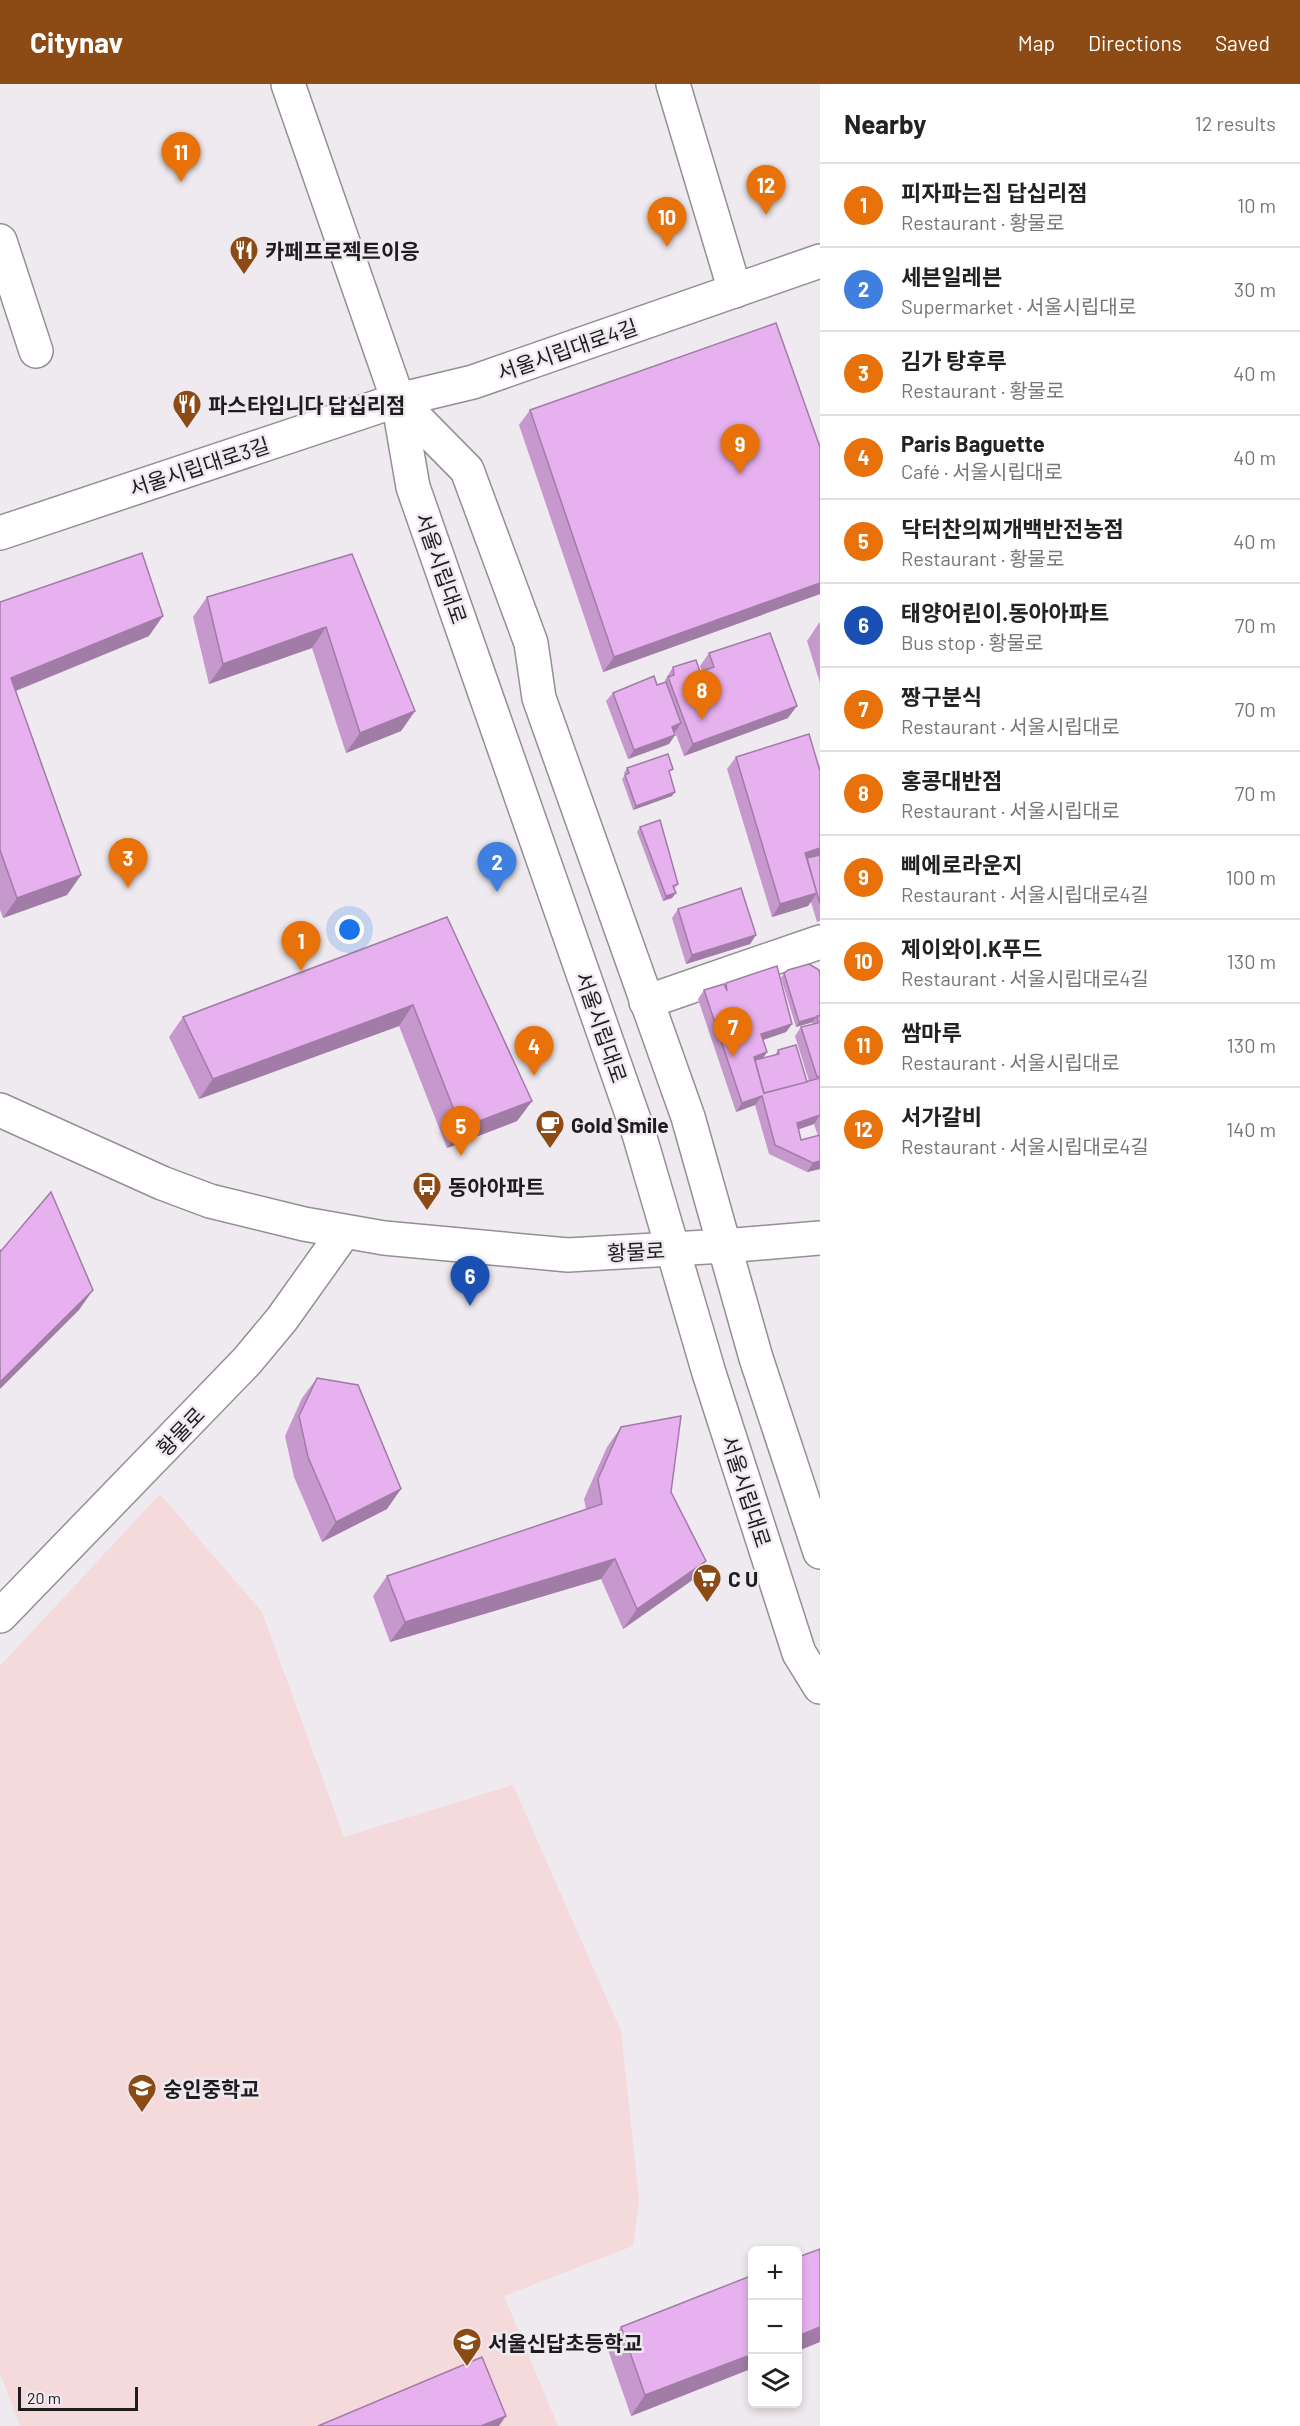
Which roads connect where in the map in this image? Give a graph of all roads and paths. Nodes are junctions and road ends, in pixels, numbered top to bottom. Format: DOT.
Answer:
graph roads {
  1 [pos="288,84"];
  2 [pos="673,84"];
  3 [pos="0,241"];
  4 [pos="820,261"];
  5 [pos="735,291"];
  6 [pos="36,351"];
  7 [pos="398,400"];
  8 [pos="0,533"];
  9 [pos="820,942"];
  10 [pos="646,1002"];
  11 [pos="0,1110"];
  12 [pos="344,1232"];
  13 [pos="820,1238"];
  14 [pos="724,1246"];
  15 [pos="673,1249"];
  16 [pos="820,1552"];
  17 [pos="0,1616"];
  18 [pos="820,1687"];
  1 -- 7 [label="main road, 서울시립대로"];
  2 -- 5 [label="main road"];
  3 -- 6 [label="main road"];
  4 -- 5 [label="main road, 서울시립대로4길"];
  5 -- 7 [label="main road, 서울시립대로4길"];
  7 -- 8 [label="main road, 서울시립대로3길"];
  7 -- 10 [label="main road, 서울시립대로"];
  7 -- 15 [label="main road, 서울시립대로"];
  9 -- 10 [label="main road"];
  10 -- 14 [label="main road, 서울시립대로"];
  11 -- 12 [label="main road, 황물로"];
  12 -- 15 [label="main road, 황물로"];
  12 -- 17 [label="main road, 황물로"];
  13 -- 14 [label="main road, 황물로"];
  14 -- 15 [label="main road, 황물로"];
  14 -- 16 [label="main road, 서울시립대로"];
  15 -- 18 [label="main road, 서울시립대로"];
}
